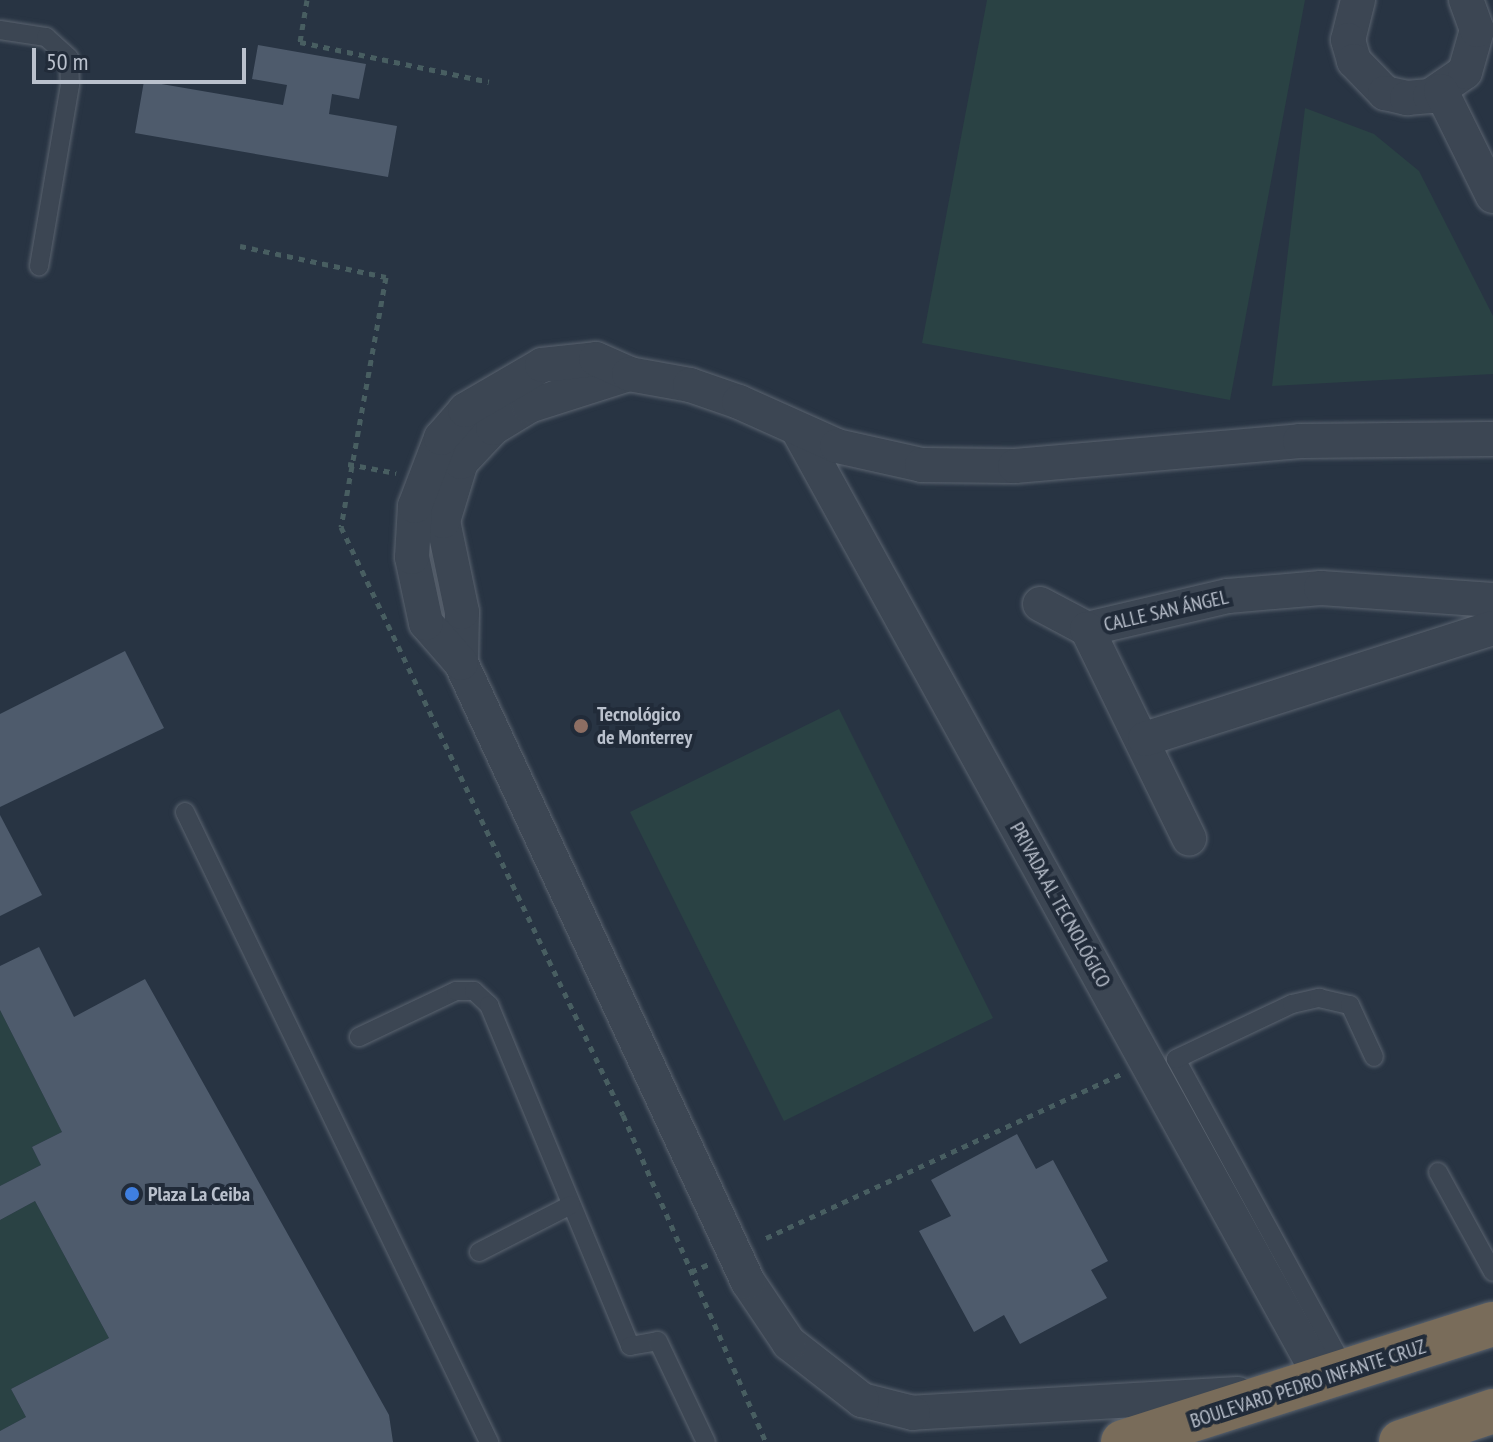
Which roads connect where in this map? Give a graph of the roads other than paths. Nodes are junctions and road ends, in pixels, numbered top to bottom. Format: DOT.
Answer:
graph roads {
  1 [pos="1358,0"];
  2 [pos="1466,0"];
  3 [pos="0,30"];
  4 [pos="1441,91"];
  5 [pos="1493,196"];
  6 [pos="39,266"];
  7 [pos="798,430"];
  8 [pos="1493,439"];
  9 [pos="1493,600"];
  10 [pos="1040,604"];
  11 [pos="1493,628"];
  12 [pos="1087,629"];
  13 [pos="1145,739"];
  14 [pos="185,812"];
  15 [pos="1189,838"];
  16 [pos="359,1037"];
  17 [pos="1374,1057"];
  18 [pos="1438,1172"];
  19 [pos="571,1205"];
  20 [pos="479,1252"];
  21 [pos="1493,1272"];
  22 [pos="1493,1324"];
  23 [pos="1321,1380"];
  24 [pos="1493,1411"];
  25 [pos="482,1437"];
  26 [pos="706,1442"];
  27 [pos="1123,1442"];
  28 [pos="1401,1442"];
  1 -- 4 [label="street"];
  2 -- 4 [label="street"];
  3 -- 6 [label="lane"];
  4 -- 5 [label="street"];
  7 -- 8 [label="street"];
  7 -- 23 [label="street, PRIVADA AL TECNOLÓGICO"];
  7 -- 23 [label="street"];
  9 -- 12 [label="street, CALLE SAN ÁNGEL"];
  10 -- 12 [label="street"];
  11 -- 13 [label="street"];
  12 -- 13 [label="street, CALLE SAN ÁNGEL"];
  13 -- 15 [label="street, CALLE SAN ÁNGEL"];
  14 -- 25 [label="lane"];
  16 -- 19 [label="lane"];
  17 -- 23 [label="lane"];
  18 -- 21 [label="lane"];
  19 -- 20 [label="lane"];
  19 -- 26 [label="lane"];
  22 -- 23 [label="highway, BOULEVARD PEDRO INFANTE CRUZ"];
  23 -- 27 [label="highway, BOULEVARD PEDRO INFANTE CRUZ"];
  24 -- 28 [label="highway"];
}
